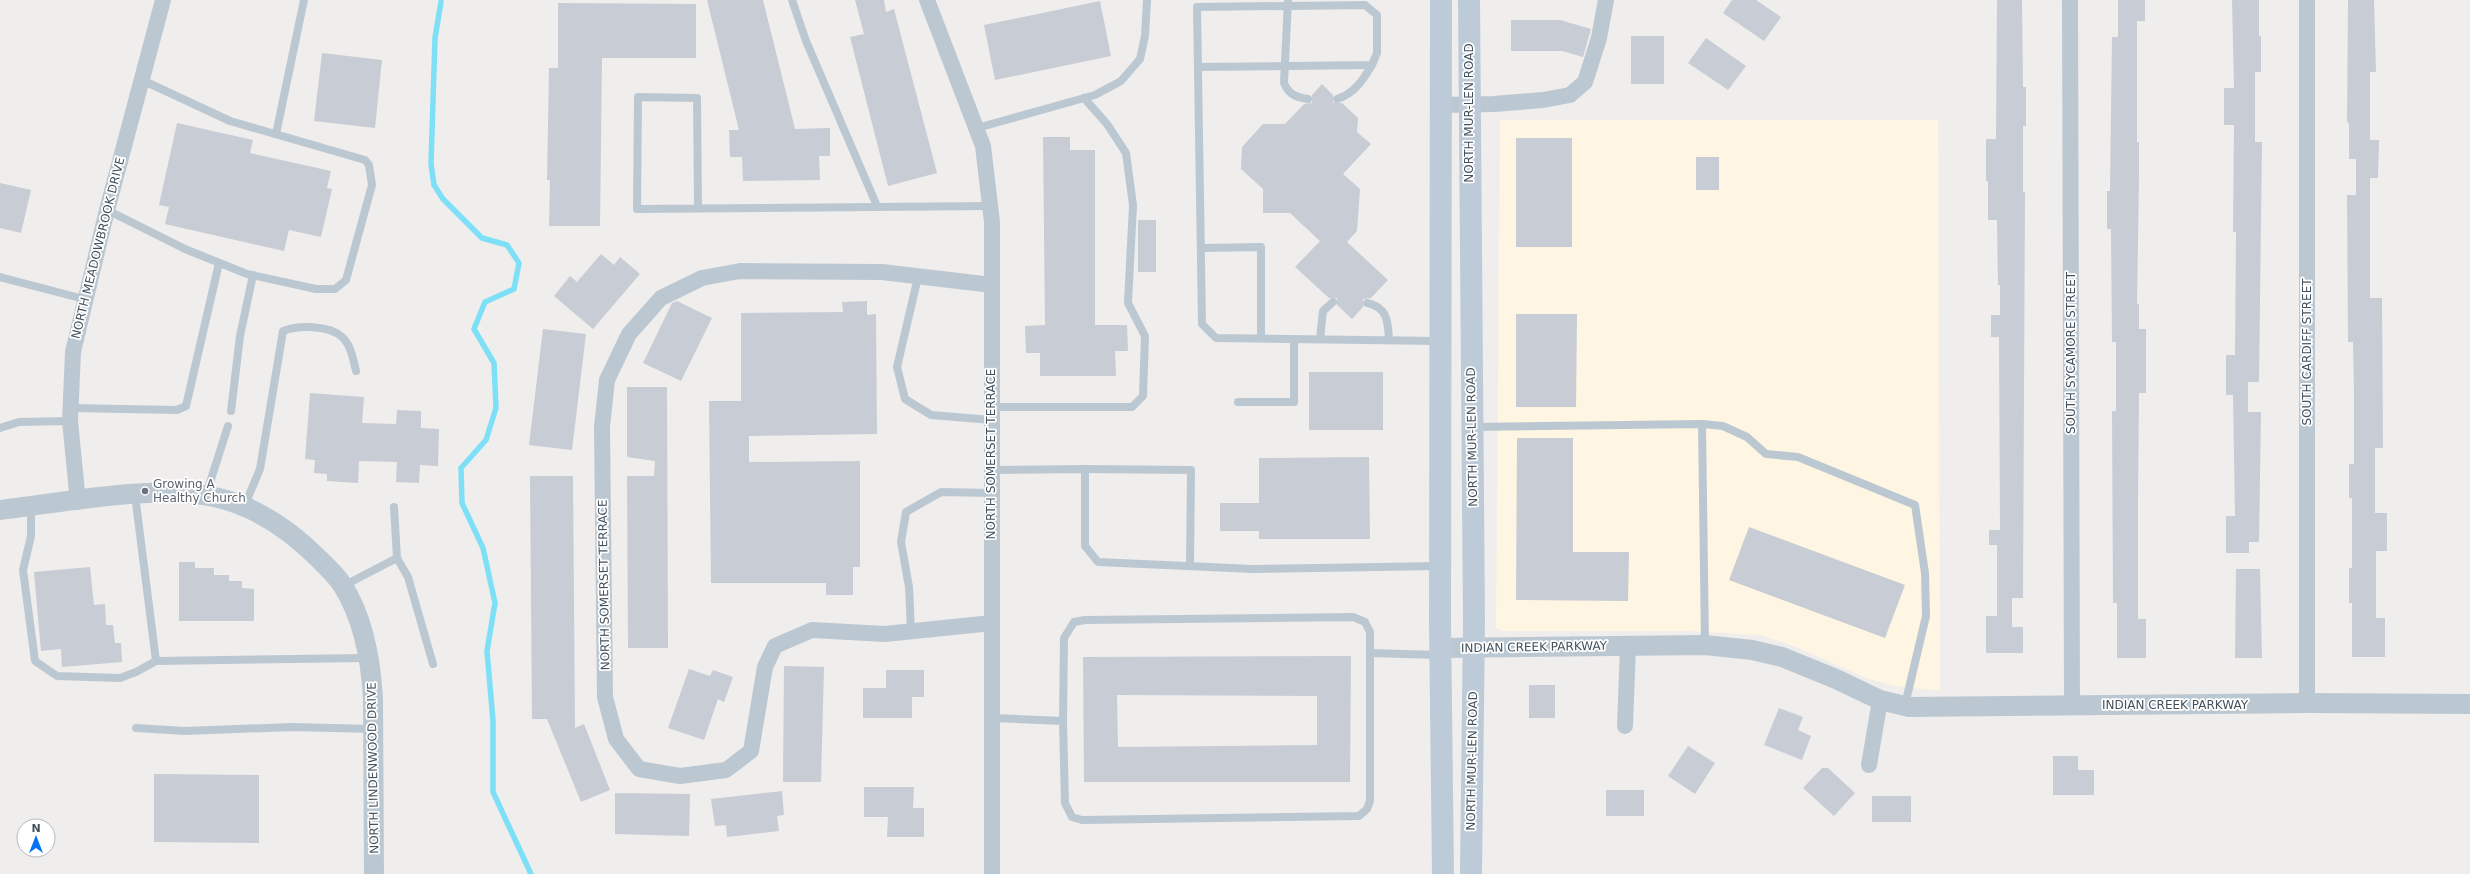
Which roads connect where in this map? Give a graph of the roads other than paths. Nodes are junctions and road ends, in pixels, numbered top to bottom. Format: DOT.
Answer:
graph roads {
  1 [pos="163,0"];
  2 [pos="304,0"];
  3 [pos="792,0"];
  4 [pos="927,0"];
  5 [pos="1147,0"];
  6 [pos="1441,0"];
  7 [pos="1468,0"];
  8 [pos="2070,0"];
  9 [pos="2307,0"];
  10 [pos="1611,2"];
  11 [pos="1288,3"];
  12 [pos="1372,65"];
  13 [pos="1284,66"];
  14 [pos="1198,67"];
  15 [pos="142,80"];
  16 [pos="1084,98"];
  17 [pos="1308,99"];
  18 [pos="1337,99"];
  19 [pos="1441,105"];
  20 [pos="1469,105"];
  21 [pos="977,128"];
  22 [pos="276,134"];
  23 [pos="877,206"];
  24 [pos="990,206"];
  25 [pos="698,208"];
  26 [pos="107,210"];
  27 [pos="1201,248"];
  28 [pos="219,263"];
  29 [pos="253,275"];
  30 [pos="0,277"];
  31 [pos="918,277"];
  32 [pos="992,285"];
  33 [pos="84,299"];
  34 [pos="1333,302"];
  35 [pos="1367,303"];
  36 [pos="1261,338"];
  37 [pos="1294,339"];
  38 [pos="1320,339"];
  39 [pos="1389,339"];
  40 [pos="1440,341"];
  41 [pos="356,371"];
  42 [pos="1238,402"];
  43 [pos="231,411"];
  44 [pos="991,414"];
  45 [pos="70,415"];
  46 [pos="1702,424"];
  47 [pos="228,426"];
  48 [pos="1472,427"];
  49 [pos="0,428"];
  50 [pos="1084,469"];
  51 [pos="991,470"];
  52 [pos="991,494"];
  53 [pos="135,495"];
  54 [pos="206,496"];
  55 [pos="78,502"];
  56 [pos="32,506"];
  57 [pos="244,506"];
  58 [pos="394,507"];
  59 [pos="0,510"];
  60 [pos="397,558"];
  61 [pos="1190,566"];
  62 [pos="1440,566"];
  63 [pos="344,586"];
  64 [pos="992,624"];
  65 [pos="911,631"];
  66 [pos="1704,645"];
  67 [pos="1628,646"];
  68 [pos="1474,648"];
  69 [pos="1440,652"];
  70 [pos="1370,653"];
  71 [pos="368,658"];
  72 [pos="156,661"];
  73 [pos="433,664"];
  74 [pos="1880,700"];
  75 [pos="2307,703"];
  76 [pos="2470,704"];
  77 [pos="1905,706"];
  78 [pos="2072,706"];
  79 [pos="992,718"];
  80 [pos="1063,721"];
  81 [pos="1625,726"];
  82 [pos="136,728"];
  83 [pos="373,729"];
  84 [pos="1869,765"];
  85 [pos="374,874"];
  86 [pos="992,874"];
  87 [pos="1443,874"];
  88 [pos="1471,874"];
  1 -- 15 [label="street, NORTH MEADOWBROOK DRIVE"];
  2 -- 22 [label="lane"];
  3 -- 23 [label="lane"];
  4 -- 21 [label="street, NORTH SOMERSET TERRACE"];
  5 -- 16 [label="lane"];
  6 -- 19 [label="main road"];
  7 -- 20 [label="main road, NORTH MUR-LEN ROAD"];
  8 -- 78 [label="street, SOUTH SYCAMORE STREET"];
  9 -- 75 [label="street, SOUTH CARDIFF STREET"];
  10 -- 20 [label="street"];
  11 -- 12 [label="lane"];
  11 -- 13 [label="lane"];
  11 -- 14 [label="lane"];
  12 -- 13 [label="lane"];
  12 -- 18 [label="lane"];
  13 -- 14 [label="lane"];
  13 -- 17 [label="lane"];
  14 -- 27 [label="lane"];
  15 -- 22 [label="lane"];
  15 -- 26 [label="street, NORTH MEADOWBROOK DRIVE"];
  16 -- 21 [label="lane"];
  16 -- 44 [label="lane"];
  19 -- 20 [label="street"];
  19 -- 40 [label="main road"];
  20 -- 48 [label="main road, NORTH MUR-LEN ROAD"];
  21 -- 24 [label="street, NORTH SOMERSET TERRACE"];
  22 -- 29 [label="lane"];
  23 -- 24 [label="lane"];
  23 -- 25 [label="lane"];
  24 -- 32 [label="street, NORTH SOMERSET TERRACE"];
  25 -- 25 [label="lane"];
  26 -- 28 [label="lane"];
  26 -- 33 [label="street, NORTH MEADOWBROOK DRIVE"];
  27 -- 36 [label="lane"];
  27 -- 36 [label="lane"];
  28 -- 29 [label="lane"];
  28 -- 45 [label="lane"];
  29 -- 43 [label="lane"];
  30 -- 33 [label="lane"];
  31 -- 32 [label="street, NORTH SOMERSET TERRACE"];
  31 -- 44 [label="lane"];
  31 -- 65 [label="street, NORTH SOMERSET TERRACE"];
  32 -- 44 [label="street, NORTH SOMERSET TERRACE"];
  33 -- 45 [label="street, NORTH MEADOWBROOK DRIVE"];
  34 -- 38 [label="lane"];
  35 -- 39 [label="lane"];
  36 -- 37 [label="lane"];
  37 -- 38 [label="lane"];
  37 -- 42 [label="lane"];
  38 -- 39 [label="lane"];
  39 -- 40 [label="lane"];
  40 -- 62 [label="main road"];
  41 -- 57 [label="lane"];
  44 -- 51 [label="street, NORTH SOMERSET TERRACE"];
  45 -- 49 [label="lane"];
  45 -- 55 [label="street, NORTH MEADOWBROOK DRIVE"];
  46 -- 48 [label="lane"];
  46 -- 66 [label="lane"];
  46 -- 77 [label="lane"];
  47 -- 54 [label="lane"];
  48 -- 68 [label="main road, NORTH MUR-LEN ROAD"];
  50 -- 51 [label="lane"];
  50 -- 61 [label="lane"];
  50 -- 61 [label="lane"];
  51 -- 52 [label="street, NORTH SOMERSET TERRACE"];
  52 -- 64 [label="street, NORTH SOMERSET TERRACE"];
  52 -- 65 [label="lane"];
  53 -- 54 [label="street, NORTH LINDENWOOD DRIVE"];
  53 -- 55 [label="street, NORTH LINDENWOOD DRIVE"];
  53 -- 72 [label="lane"];
  54 -- 57 [label="street, NORTH LINDENWOOD DRIVE"];
  55 -- 56 [label="street, NORTH LINDENWOOD DRIVE"];
  56 -- 59 [label="street, NORTH LINDENWOOD DRIVE"];
  56 -- 72 [label="lane"];
  57 -- 63 [label="street, NORTH LINDENWOOD DRIVE"];
  58 -- 60 [label="lane"];
  60 -- 63 [label="lane"];
  60 -- 73 [label="lane"];
  61 -- 62 [label="lane"];
  62 -- 69 [label="main road"];
  63 -- 71 [label="street, NORTH LINDENWOOD DRIVE"];
  64 -- 65 [label="street, NORTH SOMERSET TERRACE"];
  64 -- 79 [label="street, NORTH SOMERSET TERRACE"];
  66 -- 67 [label="street, INDIAN CREEK PARKWAY"];
  66 -- 74 [label="street, INDIAN CREEK PARKWAY"];
  67 -- 68 [label="street, INDIAN CREEK PARKWAY"];
  67 -- 81 [label="street"];
  68 -- 69 [label="street, INDIAN CREEK PARKWAY"];
  68 -- 88 [label="main road, NORTH MUR-LEN ROAD"];
  69 -- 70 [label="lane"];
  69 -- 87 [label="main road"];
  70 -- 80 [label="lane"];
  70 -- 80 [label="lane"];
  71 -- 72 [label="lane"];
  71 -- 83 [label="street, NORTH LINDENWOOD DRIVE"];
  74 -- 77 [label="street, INDIAN CREEK PARKWAY"];
  74 -- 84 [label="street"];
  75 -- 76 [label="street, INDIAN CREEK PARKWAY"];
  75 -- 78 [label="street, INDIAN CREEK PARKWAY"];
  77 -- 78 [label="street, INDIAN CREEK PARKWAY"];
  79 -- 80 [label="lane"];
  79 -- 86 [label="street, NORTH SOMERSET TERRACE"];
  82 -- 83 [label="lane"];
  83 -- 85 [label="street, NORTH LINDENWOOD DRIVE"];
}
